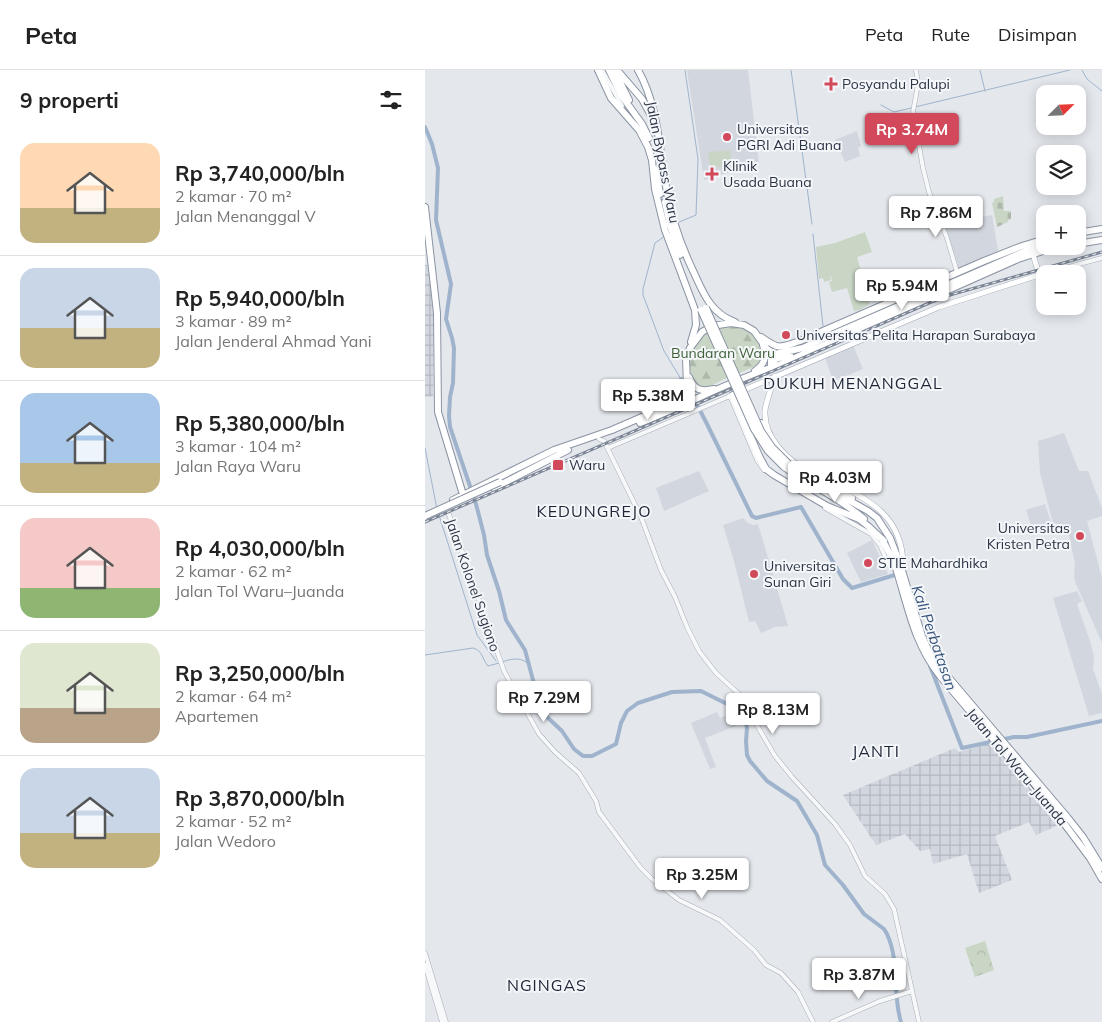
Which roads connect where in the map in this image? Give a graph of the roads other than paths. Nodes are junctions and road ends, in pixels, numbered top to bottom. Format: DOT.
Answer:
graph roads {
  1 [pos="598,70"];
  2 [pos="602,70"];
  3 [pos="609,70"];
  4 [pos="616,70"];
  5 [pos="639,70"];
  6 [pos="916,70"];
  7 [pos="630,119"];
  8 [pos="659,142"];
  9 [pos="648,147"];
  10 [pos="652,167"];
  11 [pos="661,198"];
  12 [pos="425,207"];
  13 [pos="426,228"];
  14 [pos="671,228"];
  15 [pos="1102,229"];
  16 [pos="1086,232"];
  17 [pos="1086,235"];
  18 [pos="1102,235"];
  19 [pos="1093,237"];
  20 [pos="1086,238"];
  21 [pos="1102,240"];
  22 [pos="1036,242"];
  23 [pos="1086,243"];
  24 [pos="1036,248"];
  25 [pos="1036,253"];
  26 [pos="1033,254"];
  27 [pos="1102,258"];
  28 [pos="1036,265"];
  29 [pos="1076,265"];
  30 [pos="957,272"];
  31 [pos="1036,276"];
  32 [pos="922,288"];
  33 [pos="704,296"];
  34 [pos="692,297"];
  35 [pos="704,309"];
  36 [pos="891,310"];
  37 [pos="738,322"];
  38 [pos="759,337"];
  39 [pos="803,345"];
  40 [pos="690,348"];
  41 [pos="788,360"];
  42 [pos="687,368"];
  43 [pos="753,373"];
  44 [pos="775,376"];
  45 [pos="725,386"];
  46 [pos="731,395"];
  47 [pos="769,434"];
  48 [pos="750,436"];
  49 [pos="604,439"];
  50 [pos="608,448"];
  51 [pos="564,450"];
  52 [pos="787,465"];
  53 [pos="811,472"];
  54 [pos="459,486"];
  55 [pos="469,495"];
  56 [pos="455,499"];
  57 [pos="439,510"];
  58 [pos="868,511"];
  59 [pos="425,516"];
  60 [pos="884,541"];
  61 [pos="899,562"];
  62 [pos="1092,857"];
  63 [pos="1102,868"];
  64 [pos="1102,879"];
  65 [pos="425,953"];
  66 [pos="425,965"];
  67 [pos="912,992"];
  68 [pos="444,1022"];
  69 [pos="813,1022"];
  70 [pos="831,1022"];
  71 [pos="919,1022"];
  1 -- 7 [label="highway, Jalan Bypass Waru"];
  2 -- 7 [label="street"];
  3 -- 9 [label="highway"];
  3 -- 11 [label="highway, Jalan Tol Waru–Juanda"];
  4 -- 8 [label="highway"];
  4 -- 14 [label="highway, Jalan Tol Waru–Juanda"];
  5 -- 8 [label="highway, Jalan Bypass Waru"];
  6 -- 30 [label="street"];
  7 -- 9 [label="highway, Jalan Bypass Waru"];
  8 -- 14 [label="highway, Jalan Bypass Waru"];
  9 -- 10 [label="highway, Jalan Bypass Waru"];
  10 -- 11 [label="highway"];
  10 -- 14 [label="highway, Jalan Bypass Waru"];
  11 -- 14 [label="highway, Jalan Tol Waru–Juanda"];
  12 -- 13 [label="highway"];
  13 -- 54 [label="highway"];
  14 -- 33 [label="highway, Jalan Bypass Waru"];
  14 -- 34 [label="highway, Jalan Bypass Waru"];
  14 -- 35 [label="highway, Jalan Tol Waru–Juanda"];
  14 -- 35 [label="highway, Jalan Tol Waru–Juanda"];
  15 -- 16 [label="highway"];
  17 -- 19 [label="highway"];
  18 -- 19 [label="highway"];
  19 -- 20 [label="highway"];
  21 -- 23 [label="highway"];
  22 -- 30 [label="highway"];
  24 -- 36 [label="highway"];
  25 -- 26 [label="highway"];
  26 -- 28 [label="main road"];
  26 -- 41 [label="highway"];
  27 -- 29 [label="street"];
  30 -- 32 [label="highway"];
  31 -- 44 [label="main road"];
  32 -- 36 [label="highway"];
  32 -- 39 [label="highway"];
  33 -- 34 [label="highway"];
  33 -- 37 [label="highway, Jalan Bypass Waru"];
  34 -- 40 [label="highway, Jalan Bypass Waru"];
  35 -- 52 [label="highway, Jalan Tol Waru–Juanda, bridge"];
  36 -- 39 [label="highway"];
  37 -- 38 [label="highway"];
  37 -- 40 [label="highway"];
  38 -- 39 [label="highway"];
  38 -- 39 [label="highway"];
  38 -- 43 [label="highway"];
  39 -- 41 [label="highway"];
  40 -- 42 [label="highway"];
  41 -- 43 [label="highway"];
  42 -- 45 [label="highway"];
  42 -- 51 [label="highway"];
  43 -- 45 [label="highway"];
  44 -- 46 [label="main road"];
  44 -- 47 [label="main road"];
  45 -- 49 [label="highway"];
  46 -- 48 [label="highway"];
  46 -- 50 [label="street"];
  46 -- 61 [label="street"];
  47 -- 48 [label="highway"];
  47 -- 53 [label="main road"];
  48 -- 60 [label="highway"];
  49 -- 50 [label="street"];
  49 -- 51 [label="highway"];
  50 -- 67 [label="street"];
  51 -- 55 [label="highway"];
  51 -- 59 [label="highway, bridge"];
  52 -- 58 [label="highway, Jalan Tol Waru–Juanda"];
  52 -- 60 [label="highway, Jalan Tol Waru–Juanda"];
  53 -- 58 [label="highway"];
  53 -- 61 [label="main road"];
  54 -- 55 [label="highway"];
  54 -- 56 [label="highway"];
  55 -- 56 [label="highway"];
  55 -- 57 [label="highway"];
  56 -- 57 [label="highway"];
  57 -- 59 [label="highway"];
  57 -- 69 [label="street, Jalan Kolonel Sugiono"];
  58 -- 61 [label="highway, Jalan Tol Waru–Juanda"];
  60 -- 61 [label="highway, Jalan Tol Waru–Juanda"];
  61 -- 62 [label="highway, Jalan Tol Waru–Juanda, bridge"];
  62 -- 63 [label="highway, Jalan Tol Waru–Juanda"];
  62 -- 64 [label="highway, Jalan Tol Waru–Juanda"];
  65 -- 68 [label="street"];
  66 -- 68 [label="street"];
  67 -- 70 [label="street"];
  67 -- 71 [label="street"];
}
